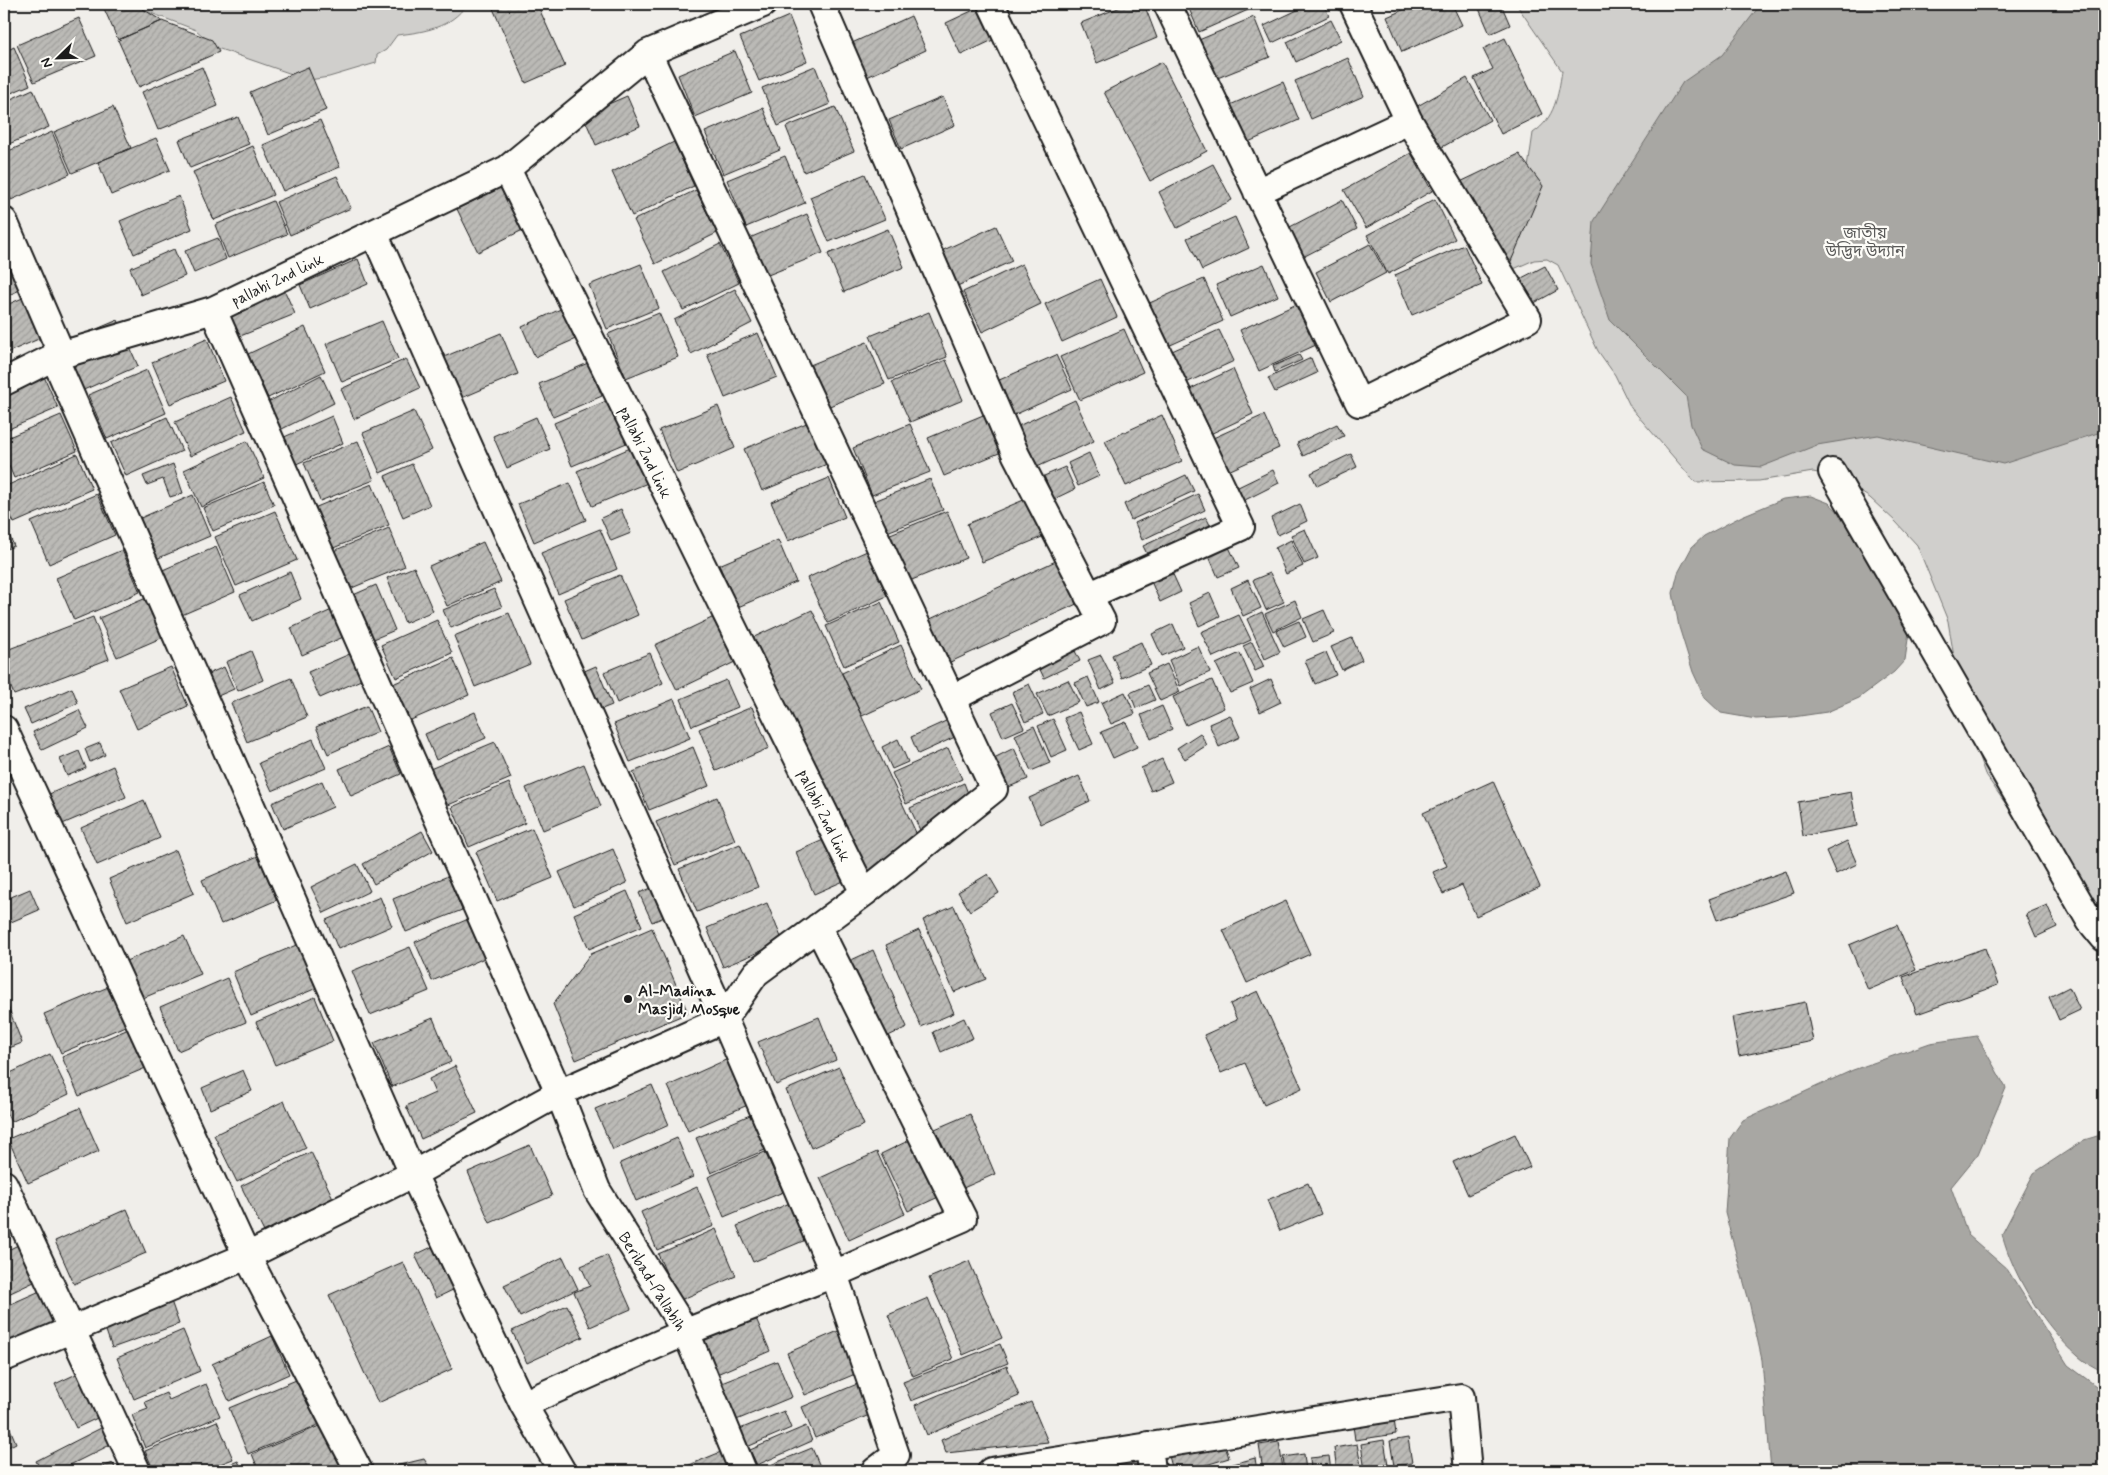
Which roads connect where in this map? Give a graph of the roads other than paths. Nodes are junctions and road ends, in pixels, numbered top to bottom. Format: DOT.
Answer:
graph roads {
  1 [pos="763,4"];
  2 [pos="821,4"];
  3 [pos="991,4"];
  4 [pos="1167,4"];
  5 [pos="1353,4"];
  6 [pos="648,53"];
  7 [pos="1408,121"];
  8 [pos="507,169"];
  9 [pos="1257,192"];
  10 [pos="4,221"];
  11 [pos="374,233"];
  12 [pos="213,310"];
  13 [pos="58,356"];
  14 [pos="4,382"];
  15 [pos="1832,472"];
  16 [pos="1088,596"];
  17 [pos="953,698"];
  18 [pos="4,729"];
  19 [pos="864,893"];
  20 [pos="818,927"];
  21 [pos="2104,938"];
  22 [pos="724,1019"];
  23 [pos="559,1093"];
  24 [pos="413,1174"];
  25 [pos="4,1184"];
  26 [pos="247,1256"];
  27 [pos="834,1274"];
  28 [pos="72,1329"];
  29 [pos="686,1332"];
  30 [pos="4,1358"];
  31 [pos="523,1404"];
  32 [pos="1149,1445"];
  33 [pos="137,1471"];
  34 [pos="359,1471"];
  35 [pos="562,1471"];
  36 [pos="743,1471"];
  37 [pos="875,1471"];
  38 [pos="990,1471"];
  39 [pos="1152,1471"];
  40 [pos="1468,1471"];
  1 -- 6 [label="street"];
  2 -- 16 [label="street"];
  3 -- 16 [label="street"];
  4 -- 9 [label="street"];
  5 -- 7 [label="street"];
  6 -- 8 [label="street"];
  6 -- 17 [label="street"];
  7 -- 9 [label="street"];
  7 -- 9 [label="street"];
  8 -- 11 [label="street, pallabi 2nd link"];
  8 -- 19 [label="street, pallabi 2nd link"];
  10 -- 13 [label="street"];
  11 -- 12 [label="street, pallabi 2nd link"];
  11 -- 22 [label="street"];
  12 -- 13 [label="street, pallabi 2nd link"];
  12 -- 23 [label="street, Beribad-Pallabih"];
  13 -- 14 [label="street, pallabi 2nd link"];
  13 -- 24 [label="street"];
  15 -- 21 [label="street"];
  16 -- 17 [label="street"];
  17 -- 19 [label="street"];
  18 -- 26 [label="street"];
  19 -- 20 [label="street"];
  20 -- 22 [label="street"];
  20 -- 27 [label="street"];
  22 -- 23 [label="street"];
  22 -- 27 [label="street"];
  23 -- 24 [label="street"];
  23 -- 29 [label="street, Beribad-Pallabih"];
  24 -- 26 [label="street"];
  24 -- 31 [label="street"];
  25 -- 28 [label="street"];
  26 -- 28 [label="street"];
  26 -- 34 [label="street"];
  27 -- 29 [label="street"];
  27 -- 37 [label="street"];
  28 -- 30 [label="street"];
  28 -- 33 [label="street"];
  29 -- 31 [label="street"];
  29 -- 36 [label="street, Beribad-Pallabih"];
  31 -- 35 [label="street"];
  32 -- 38 [label="street"];
  32 -- 39 [label="street"];
  32 -- 40 [label="street"];
}
